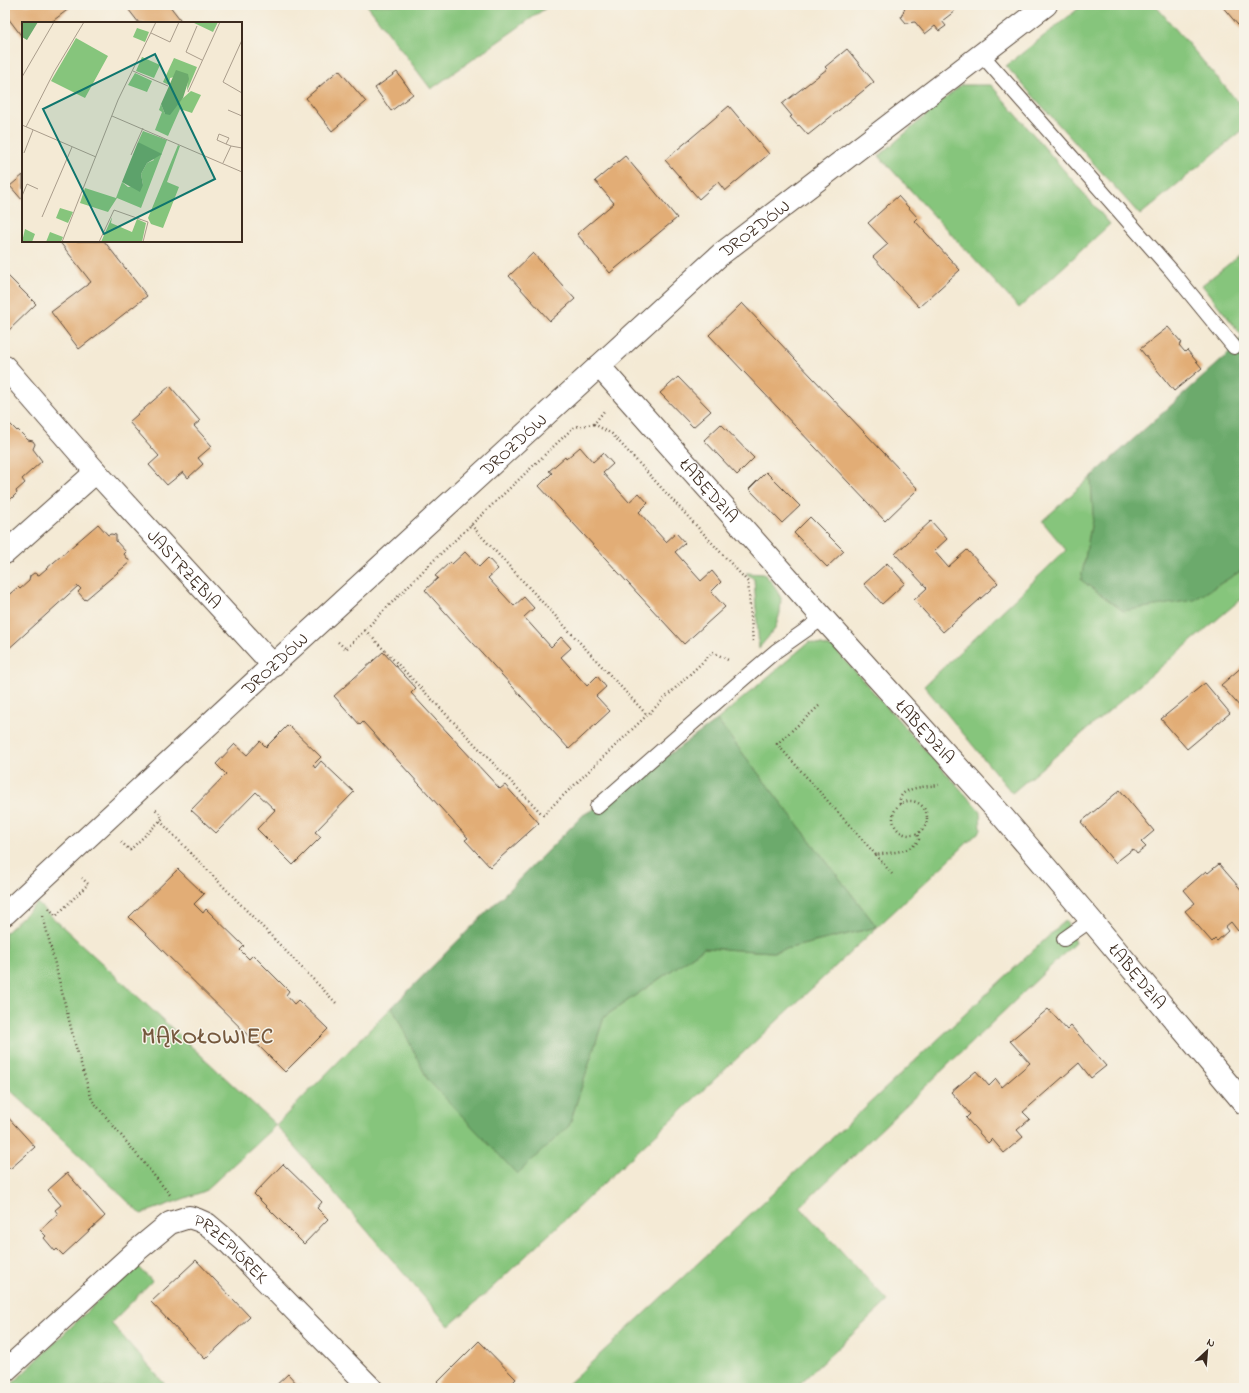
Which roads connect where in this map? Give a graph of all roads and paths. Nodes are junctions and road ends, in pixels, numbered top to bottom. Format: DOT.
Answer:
graph roads {
  1 [pos="1046,5"];
  2 [pos="982,55"];
  3 [pos="1234,347"];
  4 [pos="599,366"];
  5 [pos="5,367"];
  6 [pos="594,424"];
  7 [pos="96,472"];
  8 [pos="471,525"];
  9 [pos="5,553"];
  10 [pos="823,618"];
  11 [pos="365,630"];
  12 [pos="753,644"];
  13 [pos="733,663"];
  14 [pos="272,665"];
  15 [pos="819,706"];
  16 [pos="648,715"];
  17 [pos="969,780"];
  18 [pos="900,804"];
  19 [pos="597,807"];
  20 [pos="160,821"];
  21 [pos="917,834"];
  22 [pos="876,855"];
  23 [pos="892,874"];
  24 [pos="41,910"];
  25 [pos="5,914"];
  26 [pos="1091,920"];
  27 [pos="1064,939"];
  28 [pos="338,1005"];
  29 [pos="1244,1103"];
  30 [pos="189,1217"];
  31 [pos="5,1371"];
  32 [pos="371,1388"];
  1 -- 2 [label="street, DROZDÓW"];
  2 -- 3 [label="lane"];
  2 -- 4 [label="street, DROZDÓW"];
  4 -- 10 [label="street, ŁABĘDZIA"];
  4 -- 14 [label="street, DROZDÓW"];
  5 -- 7 [label="street, JASTRZĘBIA"];
  6 -- 12 [label="path"];
  7 -- 9 [label="street"];
  7 -- 14 [label="street, JASTRZĘBIA"];
  8 -- 16 [label="path"];
  10 -- 17 [label="street, ŁABĘDZIA"];
  10 -- 19 [label="lane"];
  11 -- 16 [label="path"];
  13 -- 16 [label="path"];
  14 -- 25 [label="street, DROZDÓW"];
  15 -- 22 [label="path"];
  17 -- 18 [label="path"];
  17 -- 26 [label="street, ŁABĘDZIA"];
  18 -- 21 [label="path"];
  18 -- 21 [label="path"];
  20 -- 28 [label="path"];
  21 -- 22 [label="path"];
  22 -- 23 [label="path"];
  24 -- 30 [label="path"];
  26 -- 27 [label="lane"];
  26 -- 29 [label="street, ŁABĘDZIA"];
  30 -- 31 [label="street, PRZEPIÓREK"];
  30 -- 32 [label="street, PRZEPIÓREK"];
}
